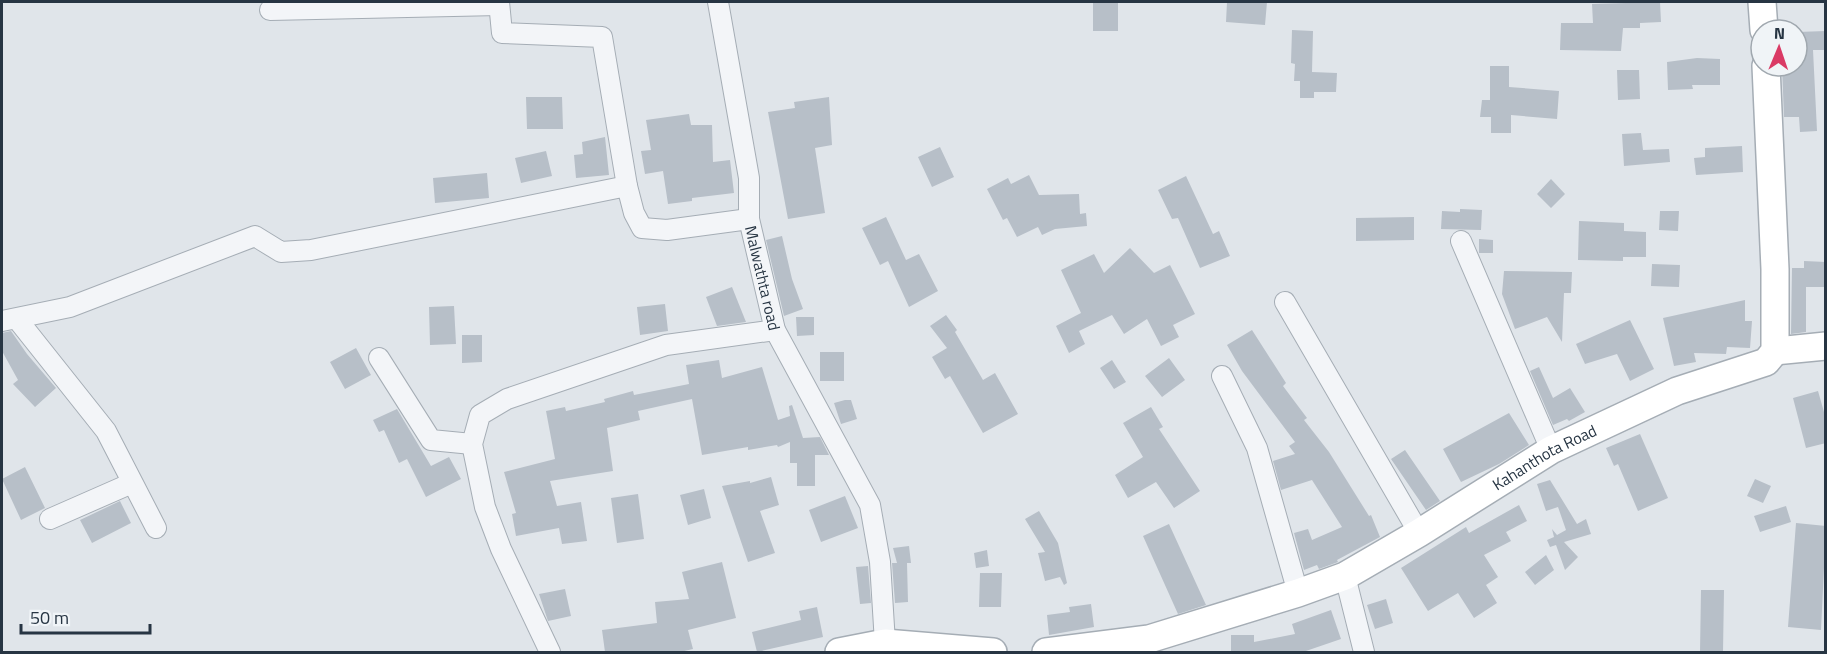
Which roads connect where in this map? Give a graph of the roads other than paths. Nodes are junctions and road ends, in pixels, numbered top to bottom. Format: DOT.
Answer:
graph roads {
  1 [pos="718,2"];
  2 [pos="1762,2"];
  3 [pos="499,3"];
  4 [pos="270,10"];
  5 [pos="1763,18"];
  6 [pos="1767,78"];
  7 [pos="627,186"];
  8 [pos="749,219"];
  9 [pos="1461,242"];
  10 [pos="1285,302"];
  11 [pos="9,320"];
  12 [pos="775,330"];
  13 [pos="1826,346"];
  14 [pos="1775,351"];
  15 [pos="379,358"];
  16 [pos="1222,376"];
  17 [pos="472,444"];
  18 [pos="1551,450"];
  19 [pos="132,483"];
  20 [pos="50,519"];
  21 [pos="156,528"];
  22 [pos="1419,533"];
  23 [pos="1345,576"];
  24 [pos="1298,593"];
  25 [pos="885,643"];
  26 [pos="550,652"];
  27 [pos="843,652"];
  28 [pos="993,652"];
  29 [pos="1046,652"];
  30 [pos="1364,652"];
  1 -- 8 [label="street"];
  2 -- 5 [label="main road"];
  3 -- 4 [label="street"];
  3 -- 7 [label="street"];
  6 -- 14 [label="main road"];
  7 -- 8 [label="street, Malwathta road"];
  7 -- 11 [label="street"];
  8 -- 12 [label="street, Malwathta road"];
  9 -- 18 [label="street"];
  10 -- 22 [label="street"];
  11 -- 19 [label="street"];
  12 -- 17 [label="street"];
  12 -- 25 [label="street, Malwathta road"];
  13 -- 14 [label="main road"];
  14 -- 18 [label="main road, Kahanthota Road"];
  15 -- 17 [label="street"];
  16 -- 24 [label="street"];
  17 -- 26 [label="street"];
  18 -- 22 [label="main road, Kahanthota Road"];
  19 -- 20 [label="street"];
  19 -- 21 [label="street"];
  22 -- 23 [label="main road, Kahanthota Road"];
  23 -- 24 [label="main road, Kahanthota Road"];
  23 -- 30 [label="street"];
  24 -- 29 [label="main road, Kahanthota Road"];
  25 -- 27 [label="main road"];
  25 -- 28 [label="main road"];
}
